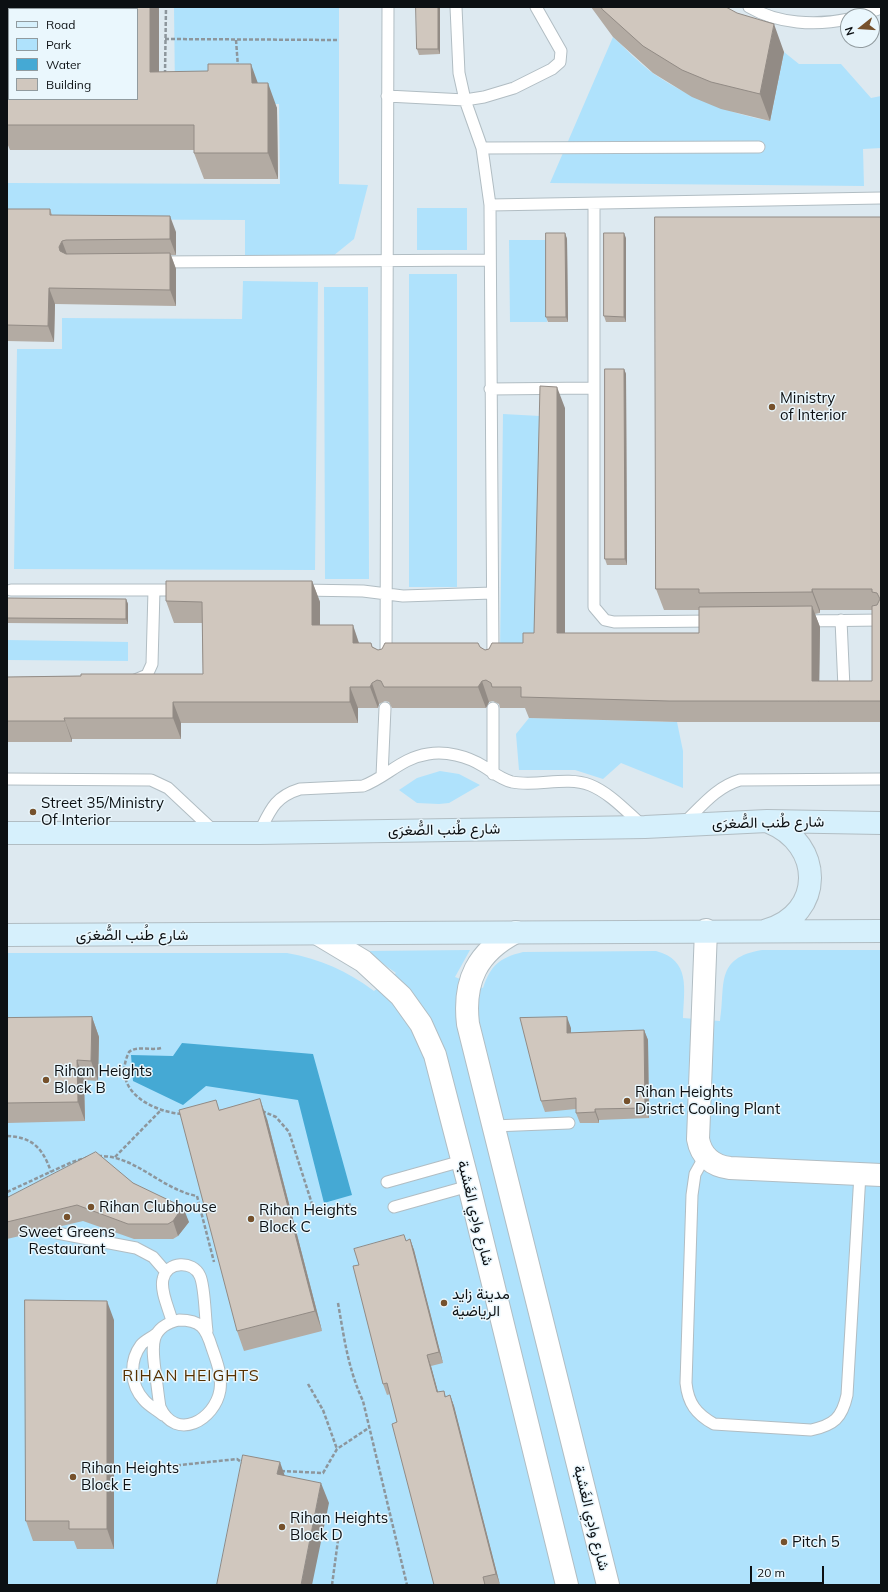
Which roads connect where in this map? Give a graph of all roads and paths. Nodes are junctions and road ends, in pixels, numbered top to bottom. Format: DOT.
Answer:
graph roads {
  1 [pos="166,7"];
  2 [pos="388,7"];
  3 [pos="456,7"];
  4 [pos="536,7"];
  5 [pos="749,7"];
  6 [pos="840,20"];
  7 [pos="165,39"];
  8 [pos="236,40"];
  9 [pos="338,40"];
  10 [pos="165,74"];
  11 [pos="238,75"];
  12 [pos="387,96"];
  13 [pos="465,100"];
  14 [pos="759,147"];
  15 [pos="482,148"];
  16 [pos="881,198"];
  17 [pos="594,204"];
  18 [pos="490,206"];
  19 [pos="387,260"];
  20 [pos="490,260"];
  21 [pos="150,262"];
  22 [pos="593,388"];
  23 [pos="490,389"];
  24 [pos="11,590"];
  25 [pos="154,590"];
  26 [pos="194,590"];
  27 [pos="288,590"];
  28 [pos="492,593"];
  29 [pos="386,594"];
  30 [pos="841,620"];
  31 [pos="881,620"];
  32 [pos="726,621"];
  33 [pos="795,621"];
  34 [pos="386,664"];
  35 [pos="493,664"];
  36 [pos="128,680"];
  37 [pos="844,688"];
  38 [pos="385,708"];
  39 [pos="492,708"];
  40 [pos="493,774"];
  41 [pos="382,776"];
  42 [pos="7,779"];
  43 [pos="881,779"];
  44 [pos="767,822"];
  45 [pos="881,823"];
  46 [pos="681,826"];
  47 [pos="645,827"];
  48 [pos="7,833"];
  49 [pos="217,833"];
  50 [pos="259,833"];
  51 [pos="706,930"];
  52 [pos="762,931"];
  53 [pos="881,931"];
  54 [pos="516,932"];
  55 [pos="318,934"];
  56 [pos="7,935"];
  57 [pos="161,1048"];
  58 [pos="161,1110"];
  59 [pos="258,1110"];
  60 [pos="190,1115"];
  61 [pos="569,1122"];
  62 [pos="494,1126"];
  63 [pos="7,1136"];
  64 [pos="705,1156"];
  65 [pos="115,1157"];
  66 [pos="462,1161"];
  67 [pos="51,1172"];
  68 [pos="870,1174"];
  69 [pos="386,1182"];
  70 [pos="469,1186"];
  71 [pos="7,1192"];
  72 [pos="352,1204"];
  73 [pos="394,1207"];
  74 [pos="57,1233"];
  75 [pos="216,1268"];
  76 [pos="166,1272"];
  77 [pos="338,1303"];
  78 [pos="172,1321"];
  79 [pos="207,1331"];
  80 [pos="156,1334"];
  81 [pos="308,1384"];
  82 [pos="163,1415"];
  83 [pos="370,1426"];
  84 [pos="337,1449"];
  85 [pos="170,1466"];
  86 [pos="248,1468"];
  87 [pos="275,1470"];
  88 [pos="338,1540"];
  89 [pos="332,1585"];
  90 [pos="407,1585"];
  91 [pos="567,1585"];
  92 [pos="608,1585"];
  1 -- 7 [label="path"];
  2 -- 12 [label="lane"];
  3 -- 13 [label="lane"];
  4 -- 13 [label="lane"];
  5 -- 6 [label="lane"];
  7 -- 8 [label="path"];
  7 -- 10 [label="path"];
  8 -- 9 [label="path"];
  8 -- 11 [label="path"];
  12 -- 13 [label="lane"];
  12 -- 19 [label="lane"];
  13 -- 15 [label="lane"];
  14 -- 15 [label="lane"];
  15 -- 18 [label="lane"];
  16 -- 17 [label="lane"];
  17 -- 18 [label="lane"];
  17 -- 22 [label="lane"];
  18 -- 20 [label="lane"];
  19 -- 20 [label="lane"];
  19 -- 21 [label="lane"];
  19 -- 29 [label="lane"];
  20 -- 23 [label="lane"];
  22 -- 23 [label="lane"];
  22 -- 32 [label="lane"];
  23 -- 28 [label="lane"];
  24 -- 25 [label="lane"];
  25 -- 26 [label="lane"];
  25 -- 36 [label="lane"];
  27 -- 29 [label="lane"];
  28 -- 29 [label="lane"];
  28 -- 35 [label="lane"];
  29 -- 34 [label="lane"];
  30 -- 31 [label="lane"];
  30 -- 33 [label="lane"];
  30 -- 37 [label="lane"];
  38 -- 41 [label="lane"];
  39 -- 40 [label="lane"];
  40 -- 41 [label="lane"];
  40 -- 47 [label="lane"];
  41 -- 50 [label="lane"];
  42 -- 49 [label="lane"];
  43 -- 46 [label="lane"];
  44 -- 45 [label="street, شارع طُنب الصُّغرَى"];
  44 -- 46 [label="street, شارع طُنب الصُّغرَى"];
  44 -- 52 [label="street"];
  46 -- 47 [label="street, شارع طُنب الصُّغرَى"];
  47 -- 50 [label="street, شارع طُنب الصُّغرَى"];
  48 -- 49 [label="street, شارع طُنب الصُّغرَى"];
  49 -- 50 [label="street, شارع طُنب الصُّغرَى"];
  51 -- 52 [label="street, شارع طُنب الصُّغرَى"];
  51 -- 54 [label="street, شارع طُنب الصُّغرَى"];
  51 -- 64 [label="street"];
  52 -- 53 [label="street, شارع طُنب الصُّغرَى"];
  54 -- 55 [label="street, شارع طُنب الصُّغرَى"];
  54 -- 62 [label="street, شارع وادِي الغَشبة"];
  55 -- 56 [label="street, شارع طُنب الصُّغرَى"];
  55 -- 66 [label="street, شارع وادِي الغَشبة"];
  57 -- 58 [label="path"];
  58 -- 60 [label="path"];
  58 -- 65 [label="path"];
  59 -- 72 [label="path"];
  61 -- 62 [label="lane"];
  62 -- 92 [label="street, شارع وادِي الغَشبة"];
  63 -- 67 [label="path"];
  64 -- 68 [label="street"];
  64 -- 68 [label="lane"];
  65 -- 67 [label="path"];
  65 -- 75 [label="path"];
  66 -- 69 [label="lane"];
  66 -- 70 [label="street, شارع وادِي الغَشبة"];
  67 -- 71 [label="path"];
  70 -- 73 [label="lane"];
  70 -- 91 [label="street, شارع وادِي الغَشبة"];
  74 -- 76 [label="lane"];
  76 -- 78 [label="lane"];
  76 -- 79 [label="lane"];
  77 -- 83 [label="path"];
  78 -- 79 [label="lane"];
  78 -- 80 [label="lane"];
  79 -- 82 [label="lane"];
  80 -- 82 [label="lane"];
  80 -- 82 [label="lane"];
  81 -- 84 [label="path"];
  83 -- 84 [label="path"];
  83 -- 90 [label="path"];
  84 -- 87 [label="path"];
  85 -- 86 [label="path"];
  88 -- 89 [label="path"];
}
